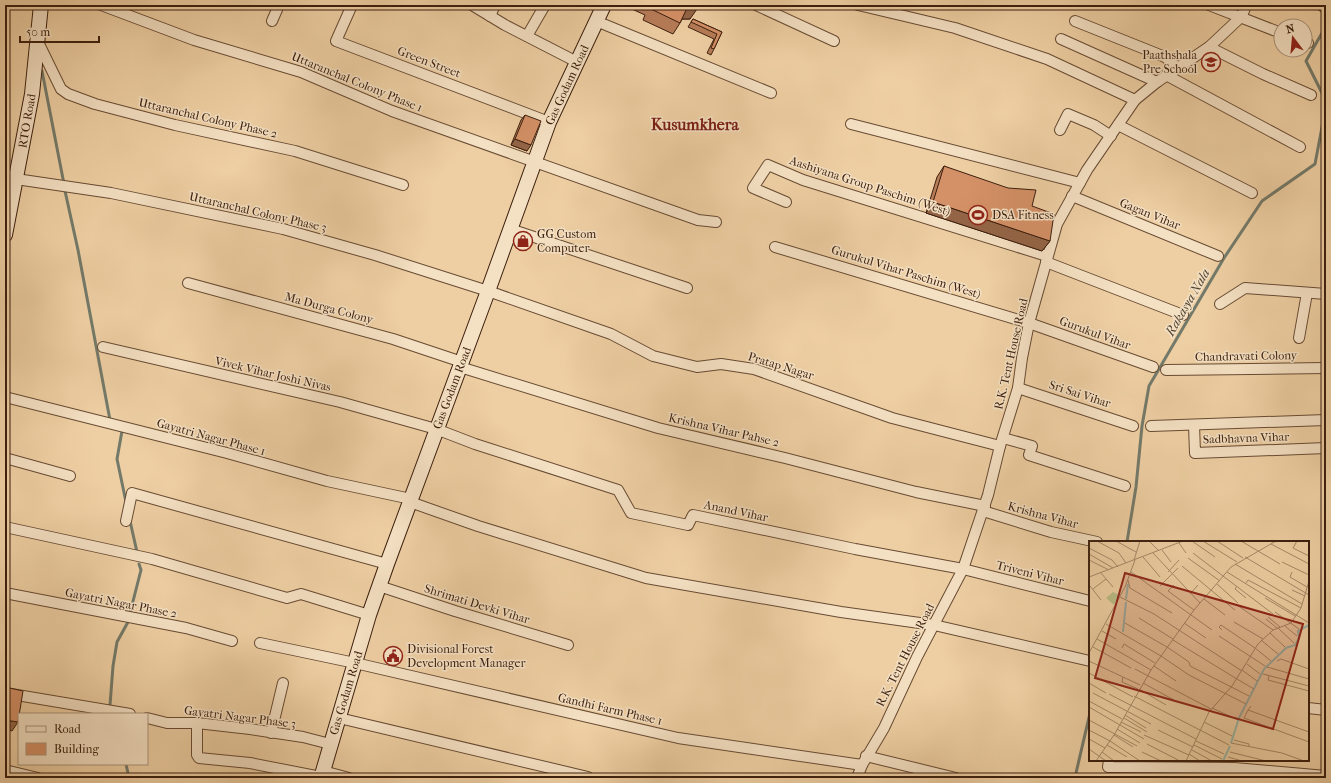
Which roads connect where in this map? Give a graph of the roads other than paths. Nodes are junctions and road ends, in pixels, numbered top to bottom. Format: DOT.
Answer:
graph roads {
  1 [pos="41,5"];
  2 [pos="101,5"];
  3 [pos="279,5"];
  4 [pos="352,5"];
  5 [pos="472,5"];
  6 [pos="495,5"];
  7 [pos="544,5"];
  8 [pos="604,5"];
  9 [pos="756,5"];
  10 [pos="858,5"];
  11 [pos="1209,5"];
  12 [pos="1246,5"];
  13 [pos="1321,5"];
  14 [pos="1326,8"];
  15 [pos="490,16"];
  16 [pos="1242,16"];
  17 [pos="272,21"];
  18 [pos="596,21"];
  19 [pos="1075,21"];
  20 [pos="1273,30"];
  21 [pos="527,36"];
  22 [pos="37,40"];
  23 [pos="1061,40"];
  24 [pos="834,41"];
  25 [pos="1209,47"];
  26 [pos="576,62"];
  27 [pos="1178,68"];
  28 [pos="1166,75"];
  29 [pos="1157,82"];
  30 [pos="771,93"];
  31 [pos="1311,95"];
  32 [pos="1135,100"];
  33 [pos="549,122"];
  34 [pos="851,124"];
  35 [pos="1118,125"];
  36 [pos="1060,130"];
  37 [pos="1112,136"];
  38 [pos="1300,147"];
  39 [pos="535,162"];
  40 [pos="16,179"];
  41 [pos="1080,183"];
  42 [pos="403,185"];
  43 [pos="1252,193"];
  44 [pos="1072,196"];
  45 [pos="786,202"];
  46 [pos="716,222"];
  47 [pos="510,229"];
  48 [pos="5,236"];
  49 [pos="774,247"];
  50 [pos="1218,256"];
  51 [pos="1046,259"];
  52 [pos="188,283"];
  53 [pos="687,288"];
  54 [pos="488,291"];
  55 [pos="1307,293"];
  56 [pos="1326,294"];
  57 [pos="1220,304"];
  58 [pos="1183,314"];
  59 [pos="1029,323"];
  60 [pos="1300,338"];
  61 [pos="103,347"];
  62 [pos="461,364"];
  63 [pos="1153,367"];
  64 [pos="1326,368"];
  65 [pos="1166,370"];
  66 [pos="1018,388"];
  67 [pos="5,397"];
  68 [pos="1326,420"];
  69 [pos="1194,425"];
  70 [pos="1133,426"];
  71 [pos="1151,426"];
  72 [pos="436,429"];
  73 [pos="1001,442"];
  74 [pos="1326,448"];
  75 [pos="5,458"];
  76 [pos="70,476"];
  77 [pos="1125,486"];
  78 [pos="410,500"];
  79 [pos="984,508"];
  80 [pos="126,521"];
  81 [pos="5,527"];
  82 [pos="1092,541"];
  83 [pos="387,564"];
  84 [pos="963,569"];
  85 [pos="379,586"];
  86 [pos="5,593"];
  87 [pos="1089,601"];
  88 [pos="369,615"];
  89 [pos="934,625"];
  90 [pos="232,641"];
  91 [pos="260,643"];
  92 [pos="568,645"];
  93 [pos="1089,661"];
  94 [pos="355,663"];
  95 [pos="283,683"];
  96 [pos="5,693"];
  97 [pos="1309,708"];
  98 [pos="84,710"];
  99 [pos="1326,710"];
  100 [pos="115,712"];
  101 [pos="148,718"];
  102 [pos="339,718"];
  103 [pos="197,723"];
  104 [pos="271,733"];
  105 [pos="330,744"];
  106 [pos="864,760"];
  107 [pos="1109,761"];
  108 [pos="5,770"];
  109 [pos="321,775"];
  110 [pos="588,776"];
  111 [pos="1326,776"];
  112 [pos="38,778"];
  113 [pos="349,778"];
  114 [pos="857,778"];
  115 [pos="956,778"];
  1 -- 22 [label="main road, RTO Road"];
  2 -- 39 [label="street, Uttaranchal Colony Phase 1"];
  3 -- 17 [label="street"];
  4 -- 33 [label="street, Green Street"];
  5 -- 15 [label="street"];
  6 -- 15 [label="street"];
  7 -- 21 [label="street"];
  8 -- 18 [label="main road, Gas Godam Road"];
  9 -- 24 [label="street"];
  10 -- 32 [label="street"];
  11 -- 16 [label="street"];
  12 -- 16 [label="street, R.K. Tent House Road"];
  13 -- 14 [label="street"];
  15 -- 21 [label="street"];
  16 -- 20 [label="street"];
  16 -- 25 [label="street, R.K. Tent House Road"];
  18 -- 26 [label="main road, Gas Godam Road"];
  18 -- 30 [label="street"];
  19 -- 27 [label="street"];
  21 -- 26 [label="street"];
  22 -- 40 [label="main road, RTO Road"];
  22 -- 42 [label="street, Uttaranchal Colony Phase 2"];
  23 -- 29 [label="street"];
  25 -- 27 [label="street, R.K. Tent House Road"];
  25 -- 31 [label="street"];
  26 -- 33 [label="main road, Gas Godam Road"];
  27 -- 28 [label="street, R.K. Tent House Road"];
  28 -- 29 [label="street, R.K. Tent House Road"];
  28 -- 38 [label="street"];
  29 -- 32 [label="street, R.K. Tent House Road"];
  32 -- 35 [label="street, R.K. Tent House Road"];
  33 -- 39 [label="main road, Gas Godam Road"];
  34 -- 41 [label="street"];
  35 -- 37 [label="street, R.K. Tent House Road"];
  35 -- 43 [label="street"];
  36 -- 37 [label="street"];
  37 -- 41 [label="street, R.K. Tent House Road"];
  39 -- 46 [label="street, Uttaranchal Colony Phase 1"];
  39 -- 47 [label="main road, Gas Godam Road"];
  40 -- 48 [label="main road, RTO Road"];
  40 -- 54 [label="street, Uttaranchal Colony Phase 3"];
  41 -- 44 [label="street, R.K. Tent House Road"];
  44 -- 50 [label="street, Gagan Vihar"];
  44 -- 51 [label="street, R.K. Tent House Road"];
  45 -- 51 [label="street, Aashiyana Group Paschim (West)"];
  47 -- 53 [label="street"];
  47 -- 54 [label="main road, Gas Godam Road"];
  49 -- 59 [label="street, Gurukul Vihar Paschim (West)"];
  51 -- 58 [label="street"];
  51 -- 59 [label="street, R.K. Tent House Road"];
  52 -- 62 [label="street, Ma Durga Colony"];
  54 -- 62 [label="main road, Gas Godam Road"];
  54 -- 73 [label="street, Pratap Nagar"];
  55 -- 56 [label="street"];
  55 -- 57 [label="street"];
  55 -- 60 [label="street"];
  59 -- 63 [label="street, Gurukul Vihar"];
  59 -- 66 [label="street, R.K. Tent House Road"];
  61 -- 72 [label="street, Vivek Vihar Joshi Nivas"];
  62 -- 72 [label="main road, Gas Godam Road"];
  62 -- 79 [label="street, Krishna Vihar Pahse 2"];
  64 -- 65 [label="street, Chandravati Colony"];
  66 -- 70 [label="street, Sri Sai Vihar"];
  66 -- 73 [label="street, R.K. Tent House Road"];
  67 -- 78 [label="street, Gayatri Nagar Phase 1"];
  68 -- 69 [label="street"];
  69 -- 71 [label="street"];
  69 -- 74 [label="street, Sadbhavna Vihar"];
  72 -- 78 [label="main road, Gas Godam Road"];
  72 -- 84 [label="street, Anand Vihar"];
  73 -- 77 [label="street, Pratap Nagar"];
  73 -- 79 [label="street, R.K. Tent House Road"];
  75 -- 76 [label="street"];
  78 -- 83 [label="main road, Gas Godam Road"];
  78 -- 89 [label="street, Gayatri Nagar Phase 1"];
  79 -- 82 [label="street, Krishna Vihar"];
  79 -- 84 [label="street, R.K. Tent House Road"];
  80 -- 83 [label="street"];
  81 -- 88 [label="street"];
  83 -- 85 [label="main road, Gas Godam Road"];
  84 -- 87 [label="street, Triveni Vihar"];
  84 -- 89 [label="street, R.K. Tent House Road"];
  85 -- 88 [label="main road, Gas Godam Road"];
  85 -- 92 [label="street, Shrimati Devki Vihar"];
  86 -- 90 [label="street, Gayatri Nagar Phase 2"];
  88 -- 94 [label="main road, Gas Godam Road"];
  89 -- 93 [label="street, Gayatri Nagar Phase 1"];
  89 -- 106 [label="street, R.K. Tent House Road"];
  91 -- 94 [label="street"];
  94 -- 102 [label="main road, Gas Godam Road"];
  94 -- 106 [label="street, Gandhi Farm Phase 1"];
  95 -- 104 [label="street"];
  96 -- 98 [label="street"];
  97 -- 99 [label="street"];
  98 -- 100 [label="street"];
  101 -- 103 [label="street, Gayatri Nagar Phase 3"];
  102 -- 105 [label="main road, Gas Godam Road"];
  102 -- 110 [label="street"];
  103 -- 104 [label="street, Gayatri Nagar Phase 3"];
  103 -- 109 [label="street"];
  104 -- 105 [label="street, Gayatri Nagar Phase 3"];
  105 -- 109 [label="main road, Gas Godam Road"];
  106 -- 114 [label="street, R.K. Tent House Road"];
  106 -- 115 [label="street, Gandhi Farm Phase 1"];
  107 -- 111 [label="street"];
  108 -- 112 [label="street"];
  109 -- 113 [label="street"];
}
